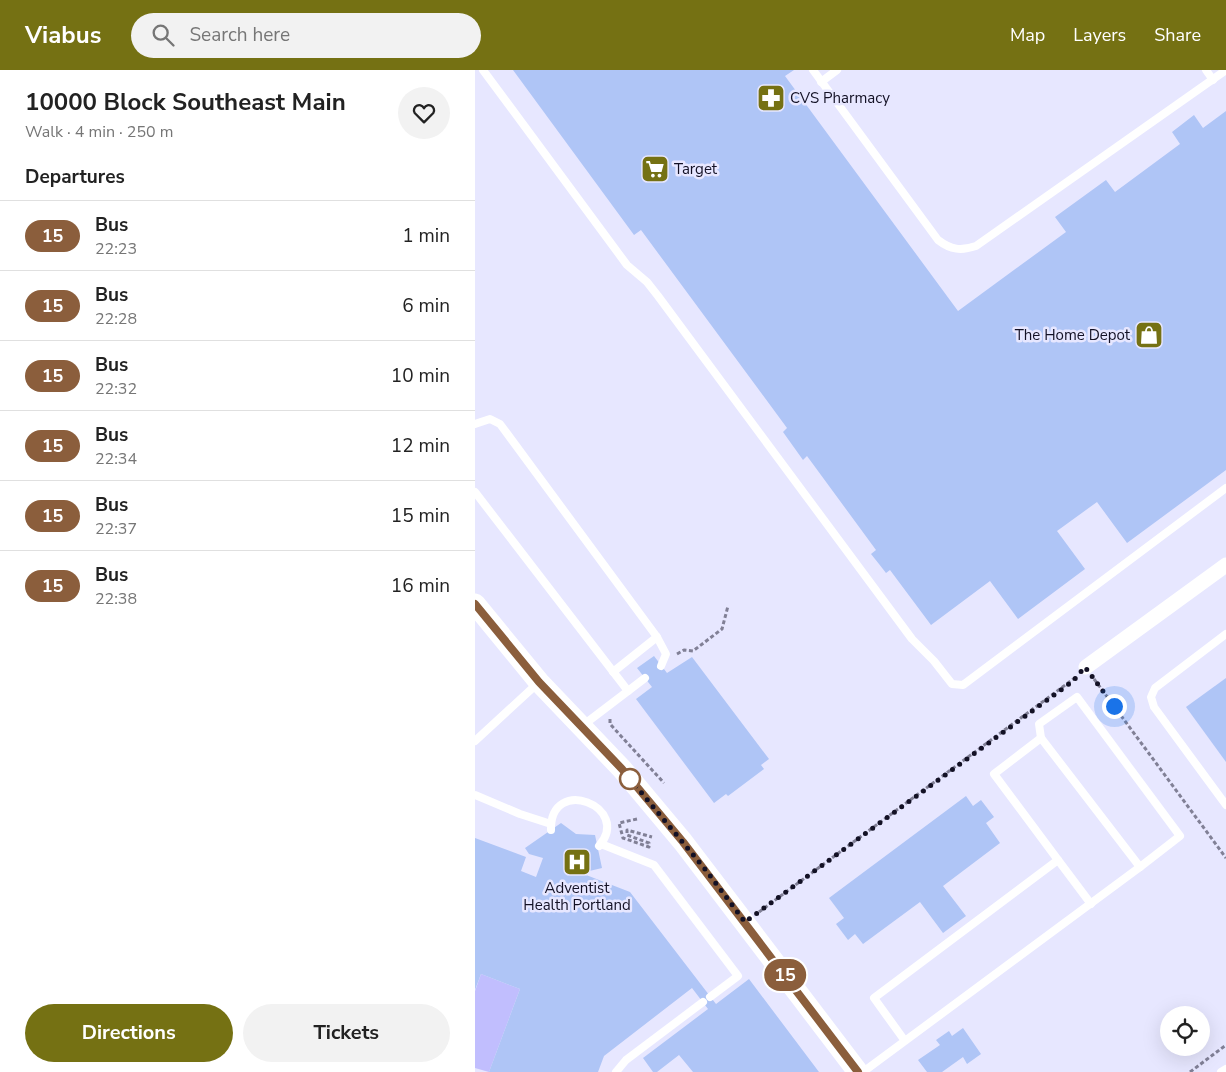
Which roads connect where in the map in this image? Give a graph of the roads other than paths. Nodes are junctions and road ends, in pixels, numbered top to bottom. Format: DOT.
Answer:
graph roads {
  1 [pos="483,70"];
  2 [pos="813,70"];
  3 [pos="837,70"];
  4 [pos="1206,70"];
  5 [pos="1226,70"];
  6 [pos="1213,80"];
  7 [pos="821,82"];
  8 [pos="475,424"];
  9 [pos="1226,488"];
  10 [pos="475,492"];
  11 [pos="1226,565"];
  12 [pos="475,604"];
  13 [pos="1226,634"];
  14 [pos="657,638"];
  15 [pos="661,666"];
  16 [pos="1085,667"];
  17 [pos="613,672"];
  18 [pos="645,678"];
  19 [pos="539,682"];
  20 [pos="628,691"];
  21 [pos="581,727"];
  22 [pos="1041,738"];
  23 [pos="475,741"];
  24 [pos="475,795"];
  25 [pos="1226,805"];
  26 [pos="1058,860"];
  27 [pos="1141,867"];
  28 [pos="1091,904"];
  29 [pos="710,997"];
  30 [pos="703,1002"];
  31 [pos="905,1041"];
  32 [pos="1226,1069"];
  33 [pos="616,1072"];
  34 [pos="857,1072"];
  35 [pos="863,1072"];
  36 [pos="1221,1072"];
  1 -- 9 [label="lane"];
  2 -- 7 [label="lane"];
  3 -- 7 [label="lane"];
  4 -- 6 [label="lane"];
  5 -- 6 [label="lane"];
  6 -- 7 [label="lane"];
  8 -- 14 [label="lane"];
  10 -- 17 [label="lane"];
  11 -- 16 [label="street"];
  12 -- 19 [label="street"];
  13 -- 25 [label="lane"];
  14 -- 15 [label="lane"];
  14 -- 17 [label="lane"];
  17 -- 20 [label="lane"];
  18 -- 20 [label="lane"];
  19 -- 21 [label="street"];
  19 -- 23 [label="lane"];
  20 -- 21 [label="lane"];
  21 -- 34 [label="street"];
  22 -- 26 [label="lane"];
  22 -- 27 [label="lane"];
  22 -- 27 [label="lane"];
  24 -- 29 [label="lane"];
  26 -- 28 [label="lane"];
  26 -- 31 [label="lane"];
  27 -- 28 [label="lane"];
  28 -- 31 [label="lane"];
  30 -- 33 [label="lane"];
  31 -- 35 [label="lane"];
  32 -- 36 [label="lane"];
}
